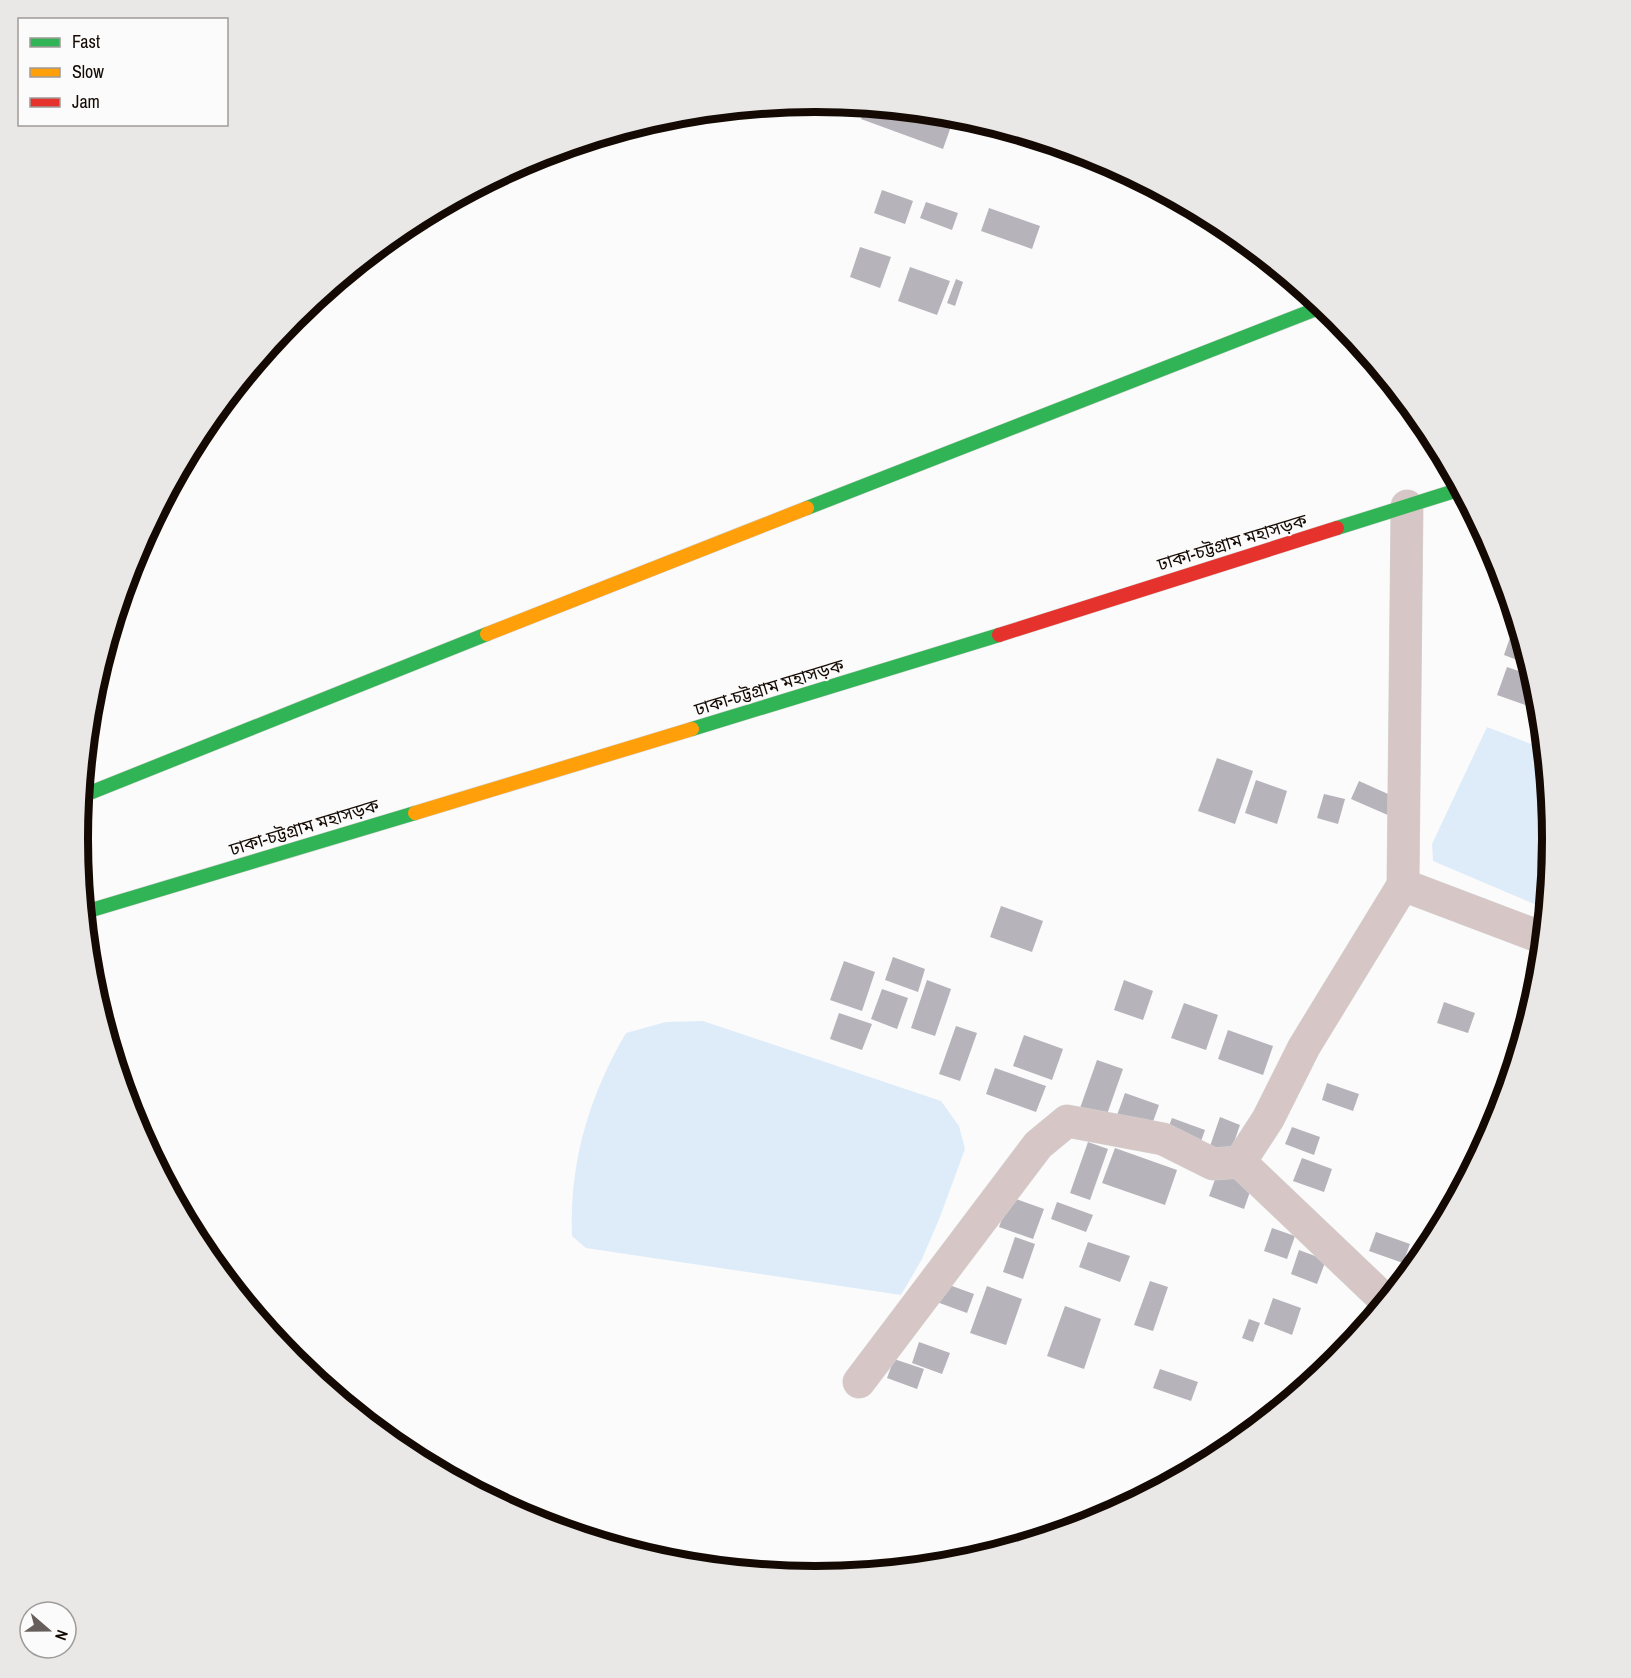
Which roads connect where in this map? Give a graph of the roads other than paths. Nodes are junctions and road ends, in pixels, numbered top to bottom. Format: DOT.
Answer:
graph roads {
  1 [pos="1314,310"];
  2 [pos="1454,491"];
  3 [pos="1407,506"];
  4 [pos="90,793"];
  5 [pos="1403,885"];
  6 [pos="92,910"];
  7 [pos="1536,935"];
  8 [pos="1240,1162"];
  9 [pos="1381,1295"];
  10 [pos="859,1382"];
  1 -- 4 [label="highway"];
  2 -- 3 [label="highway, ঢাকা-চট্টগ্রাম মহাসড়ক"];
  3 -- 5 [label="street"];
  3 -- 6 [label="highway, ঢাকা-চট্টগ্রাম মহাসড়ক"];
  5 -- 7 [label="street"];
  5 -- 8 [label="street"];
  8 -- 9 [label="street"];
  8 -- 10 [label="street"];
}
